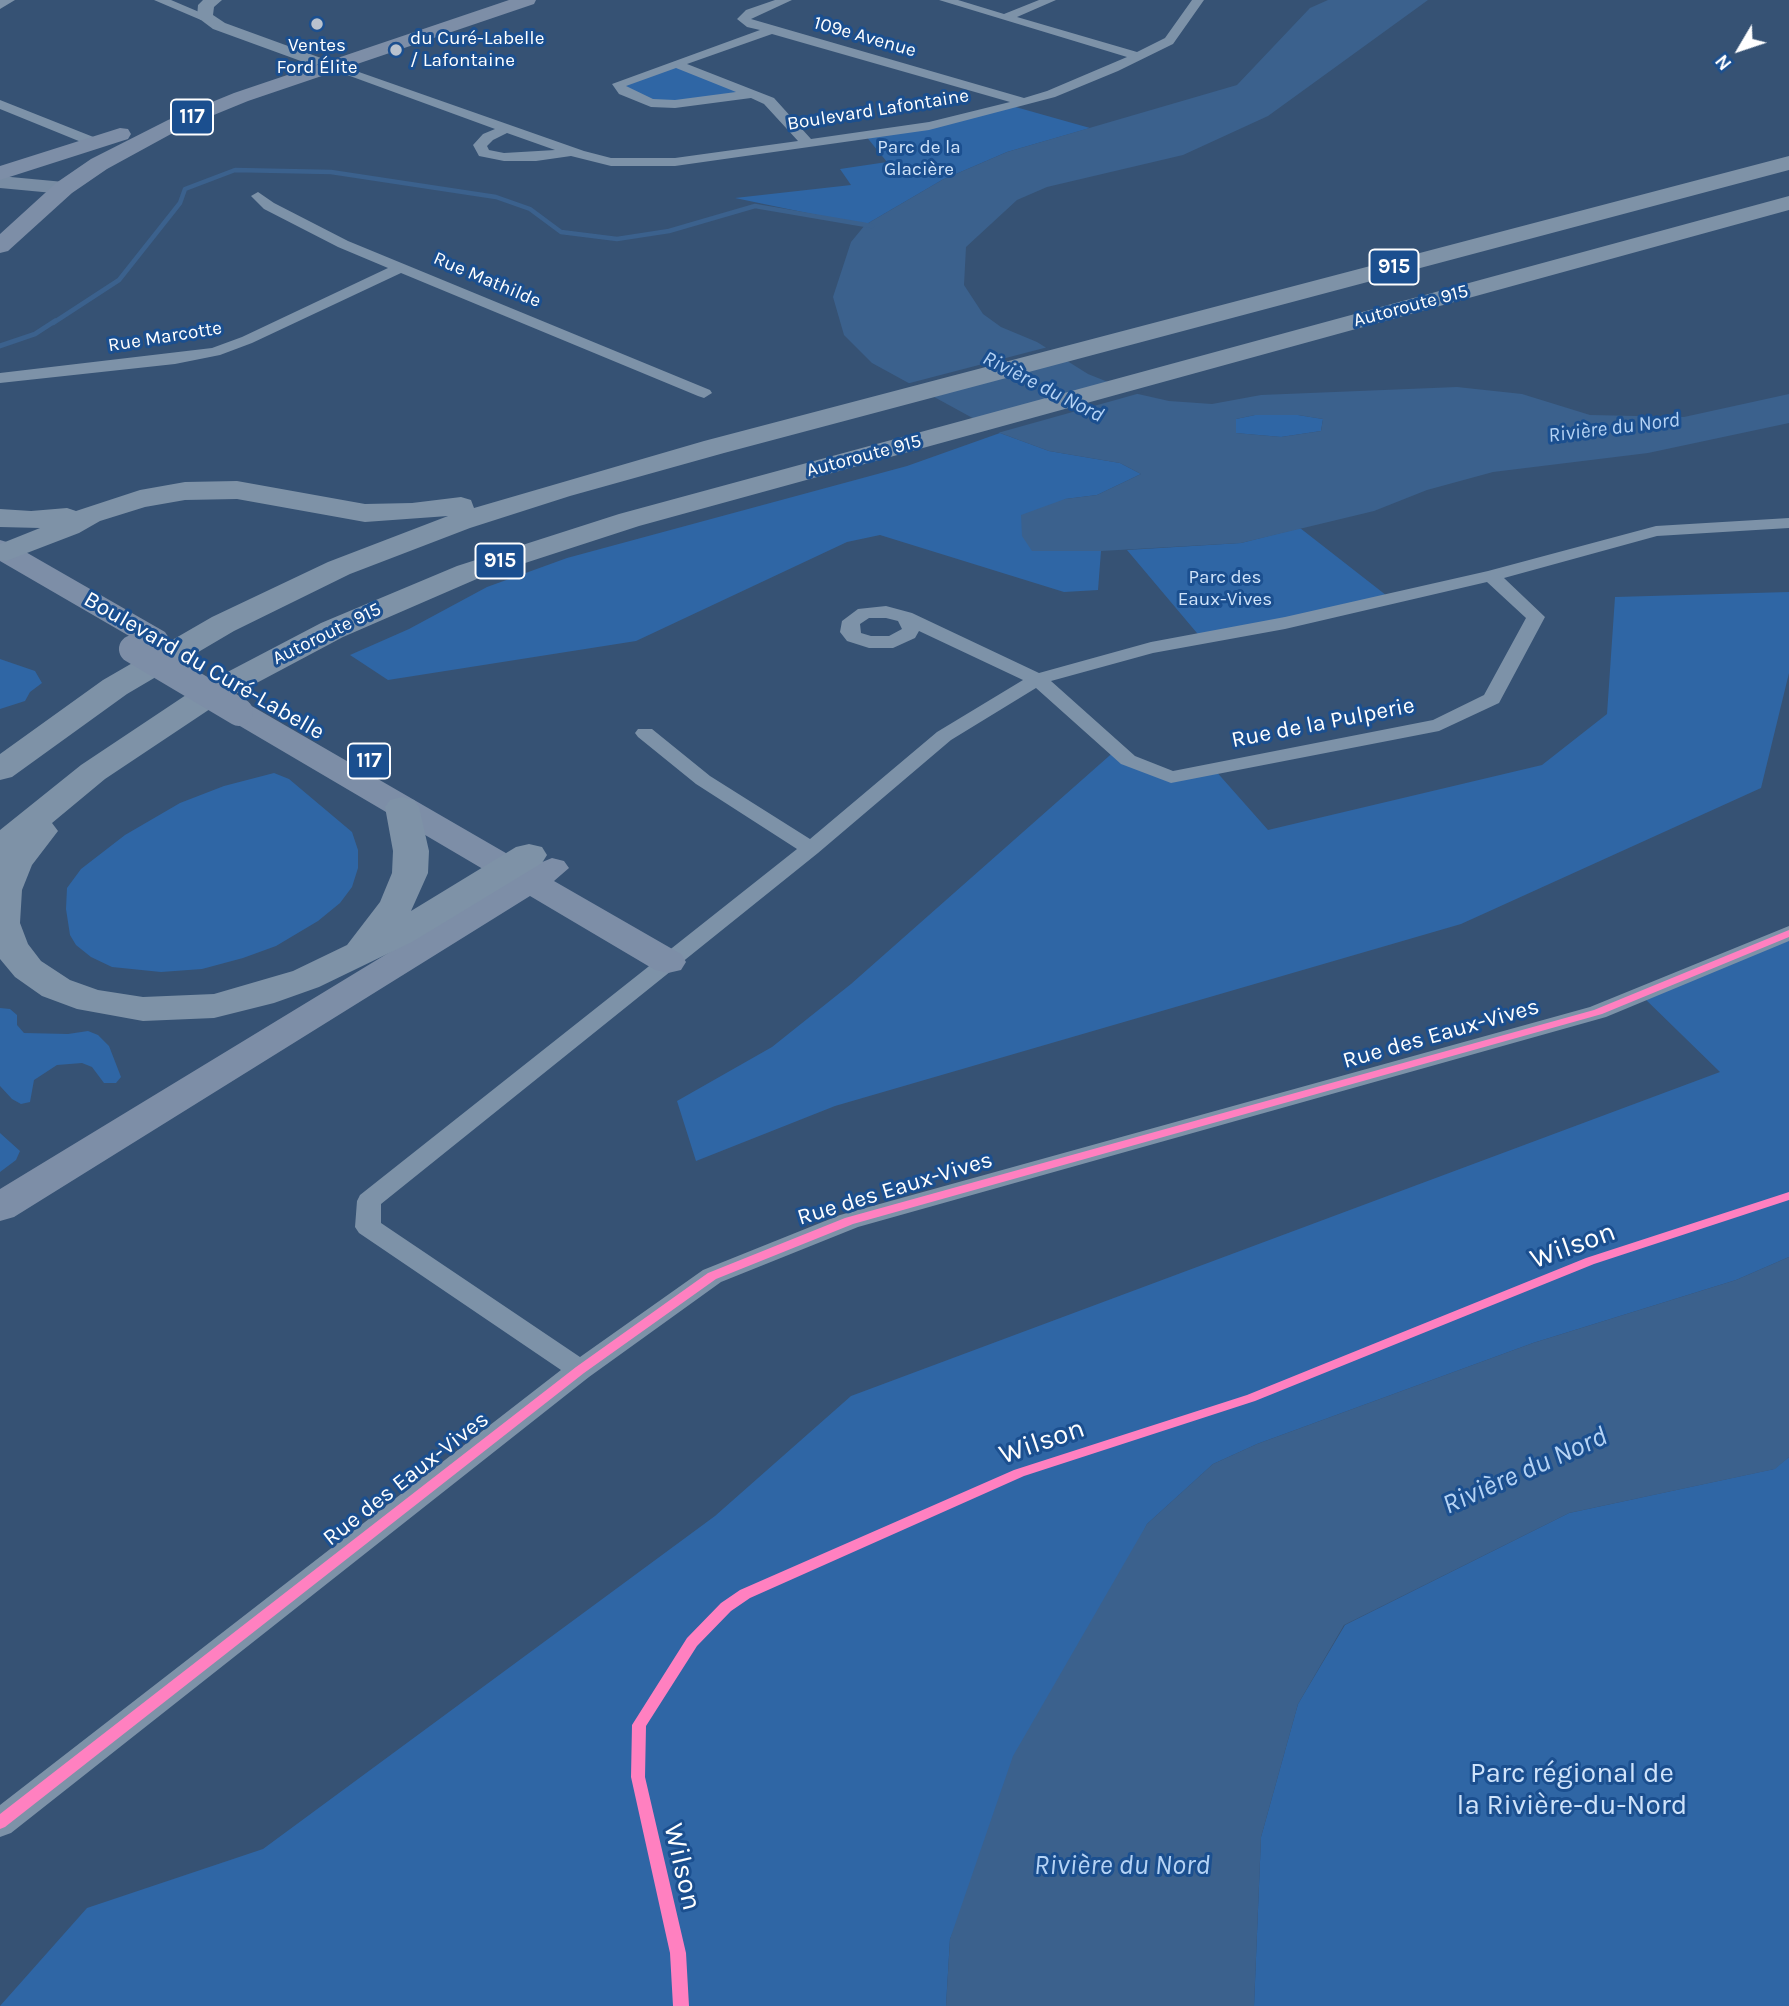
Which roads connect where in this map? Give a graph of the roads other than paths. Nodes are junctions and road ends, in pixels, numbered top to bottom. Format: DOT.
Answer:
graph roads {
  1 [pos="9,0"];
  2 [pos="160,0"];
  3 [pos="501,0"];
  4 [pos="527,0"];
  5 [pos="786,0"];
  6 [pos="944,0"];
  7 [pos="1050,0"];
  8 [pos="1198,0"];
  9 [pos="0,5"];
  10 [pos="204,6"];
  11 [pos="1006,17"];
  12 [pos="772,30"];
  13 [pos="1138,56"];
  14 [pos="322,64"];
  15 [pos="676,64"];
  16 [pos="756,94"];
  17 [pos="1024,102"];
  18 [pos="0,104"];
  19 [pos="144,125"];
  20 [pos="507,128"];
  21 [pos="96,143"];
  22 [pos="808,143"];
  23 [pos="573,152"];
  24 [pos="1789,162"];
  25 [pos="0,173"];
  26 [pos="0,181"];
  27 [pos="37,185"];
  28 [pos="65,188"];
  29 [pos="258,196"];
  30 [pos="1789,203"];
  31 [pos="0,218"];
  32 [pos="0,246"];
  33 [pos="402,267"];
  34 [pos="0,378"];
  35 [pos="705,393"];
  36 [pos="560,490"];
  37 [pos="90,515"];
  38 [pos="0,518"];
  39 [pos="1789,523"];
  40 [pos="2,557"];
  41 [pos="1491,576"];
  42 [pos="905,617"];
  43 [pos="144,644"];
  44 [pos="1037,680"];
  45 [pos="250,706"];
  46 [pos="645,733"];
  47 [pos="0,770"];
  48 [pos="73,787"];
  49 [pos="402,807"];
  50 [pos="0,848"];
  51 [pos="811,849"];
  52 [pos="529,868"];
  53 [pos="1789,933"];
  54 [pos="359,952"];
  55 [pos="678,954"];
  56 [pos="0,1208"];
  57 [pos="580,1370"];
  58 [pos="0,1823"];
  1 -- 9 [label="street"];
  2 -- 10 [label="street, Boulevard Lafontaine"];
  3 -- 14 [label="main road, 117"];
  4 -- 14 [label="main road, 117"];
  5 -- 12 [label="street, 109e Avenue"];
  6 -- 11 [label="street"];
  7 -- 11 [label="street"];
  8 -- 13 [label="street, Boulevard Lafontaine"];
  10 -- 14 [label="street, Boulevard Lafontaine"];
  11 -- 13 [label="street"];
  12 -- 15 [label="street"];
  12 -- 17 [label="street, 109e Avenue"];
  13 -- 17 [label="street, Boulevard Lafontaine"];
  14 -- 19 [label="main road, 117"];
  14 -- 20 [label="street, Boulevard Lafontaine"];
  14 -- 28 [label="main road, 117"];
  15 -- 16 [label="street"];
  15 -- 16 [label="street"];
  16 -- 22 [label="street"];
  17 -- 22 [label="street, Boulevard Lafontaine"];
  18 -- 21 [label="street"];
  19 -- 21 [label="main road"];
  19 -- 27 [label="main road, 117"];
  20 -- 23 [label="street, Boulevard Lafontaine"];
  20 -- 23 [label="street, Boulevard Lafontaine"];
  21 -- 25 [label="main road"];
  22 -- 23 [label="street, Boulevard Lafontaine"];
  24 -- 36 [label="highway, Autoroute 915 / 915"];
  26 -- 27 [label="main road"];
  27 -- 28 [label="main road"];
  27 -- 31 [label="main road, 117"];
  28 -- 32 [label="main road, 117"];
  29 -- 33 [label="street, Rue Mathilde"];
  30 -- 48 [label="highway, Autoroute 915 / 915"];
  33 -- 34 [label="street, Rue Marcotte"];
  33 -- 35 [label="street, Rue Mathilde"];
  36 -- 37 [label="highway"];
  36 -- 47 [label="highway, Autoroute 915 / 915"];
  37 -- 38 [label="highway"];
  37 -- 40 [label="highway"];
  39 -- 41 [label="street"];
  40 -- 43 [label="main road, Boulevard du Curé-Labelle"];
  41 -- 44 [label="street"];
  41 -- 44 [label="street, Rue de la Pulperie"];
  42 -- 44 [label="street"];
  43 -- 45 [label="main road, Boulevard du Curé-Labelle, bridge"];
  44 -- 51 [label="street"];
  45 -- 49 [label="main road, Boulevard du Curé-Labelle"];
  45 -- 52 [label="main road, Boulevard du Curé-Labelle / 117"];
  46 -- 51 [label="street"];
  48 -- 50 [label="highway, Autoroute 915 / 915"];
  48 -- 54 [label="highway"];
  49 -- 52 [label="main road, Boulevard du Curé-Labelle"];
  49 -- 54 [label="highway"];
  51 -- 55 [label="street"];
  52 -- 54 [label="highway"];
  52 -- 55 [label="main road, 117"];
  52 -- 56 [label="main road"];
  53 -- 57 [label="street, Rue des Eaux-Vives"];
  55 -- 57 [label="street"];
  57 -- 58 [label="street, Rue des Eaux-Vives"];
}
